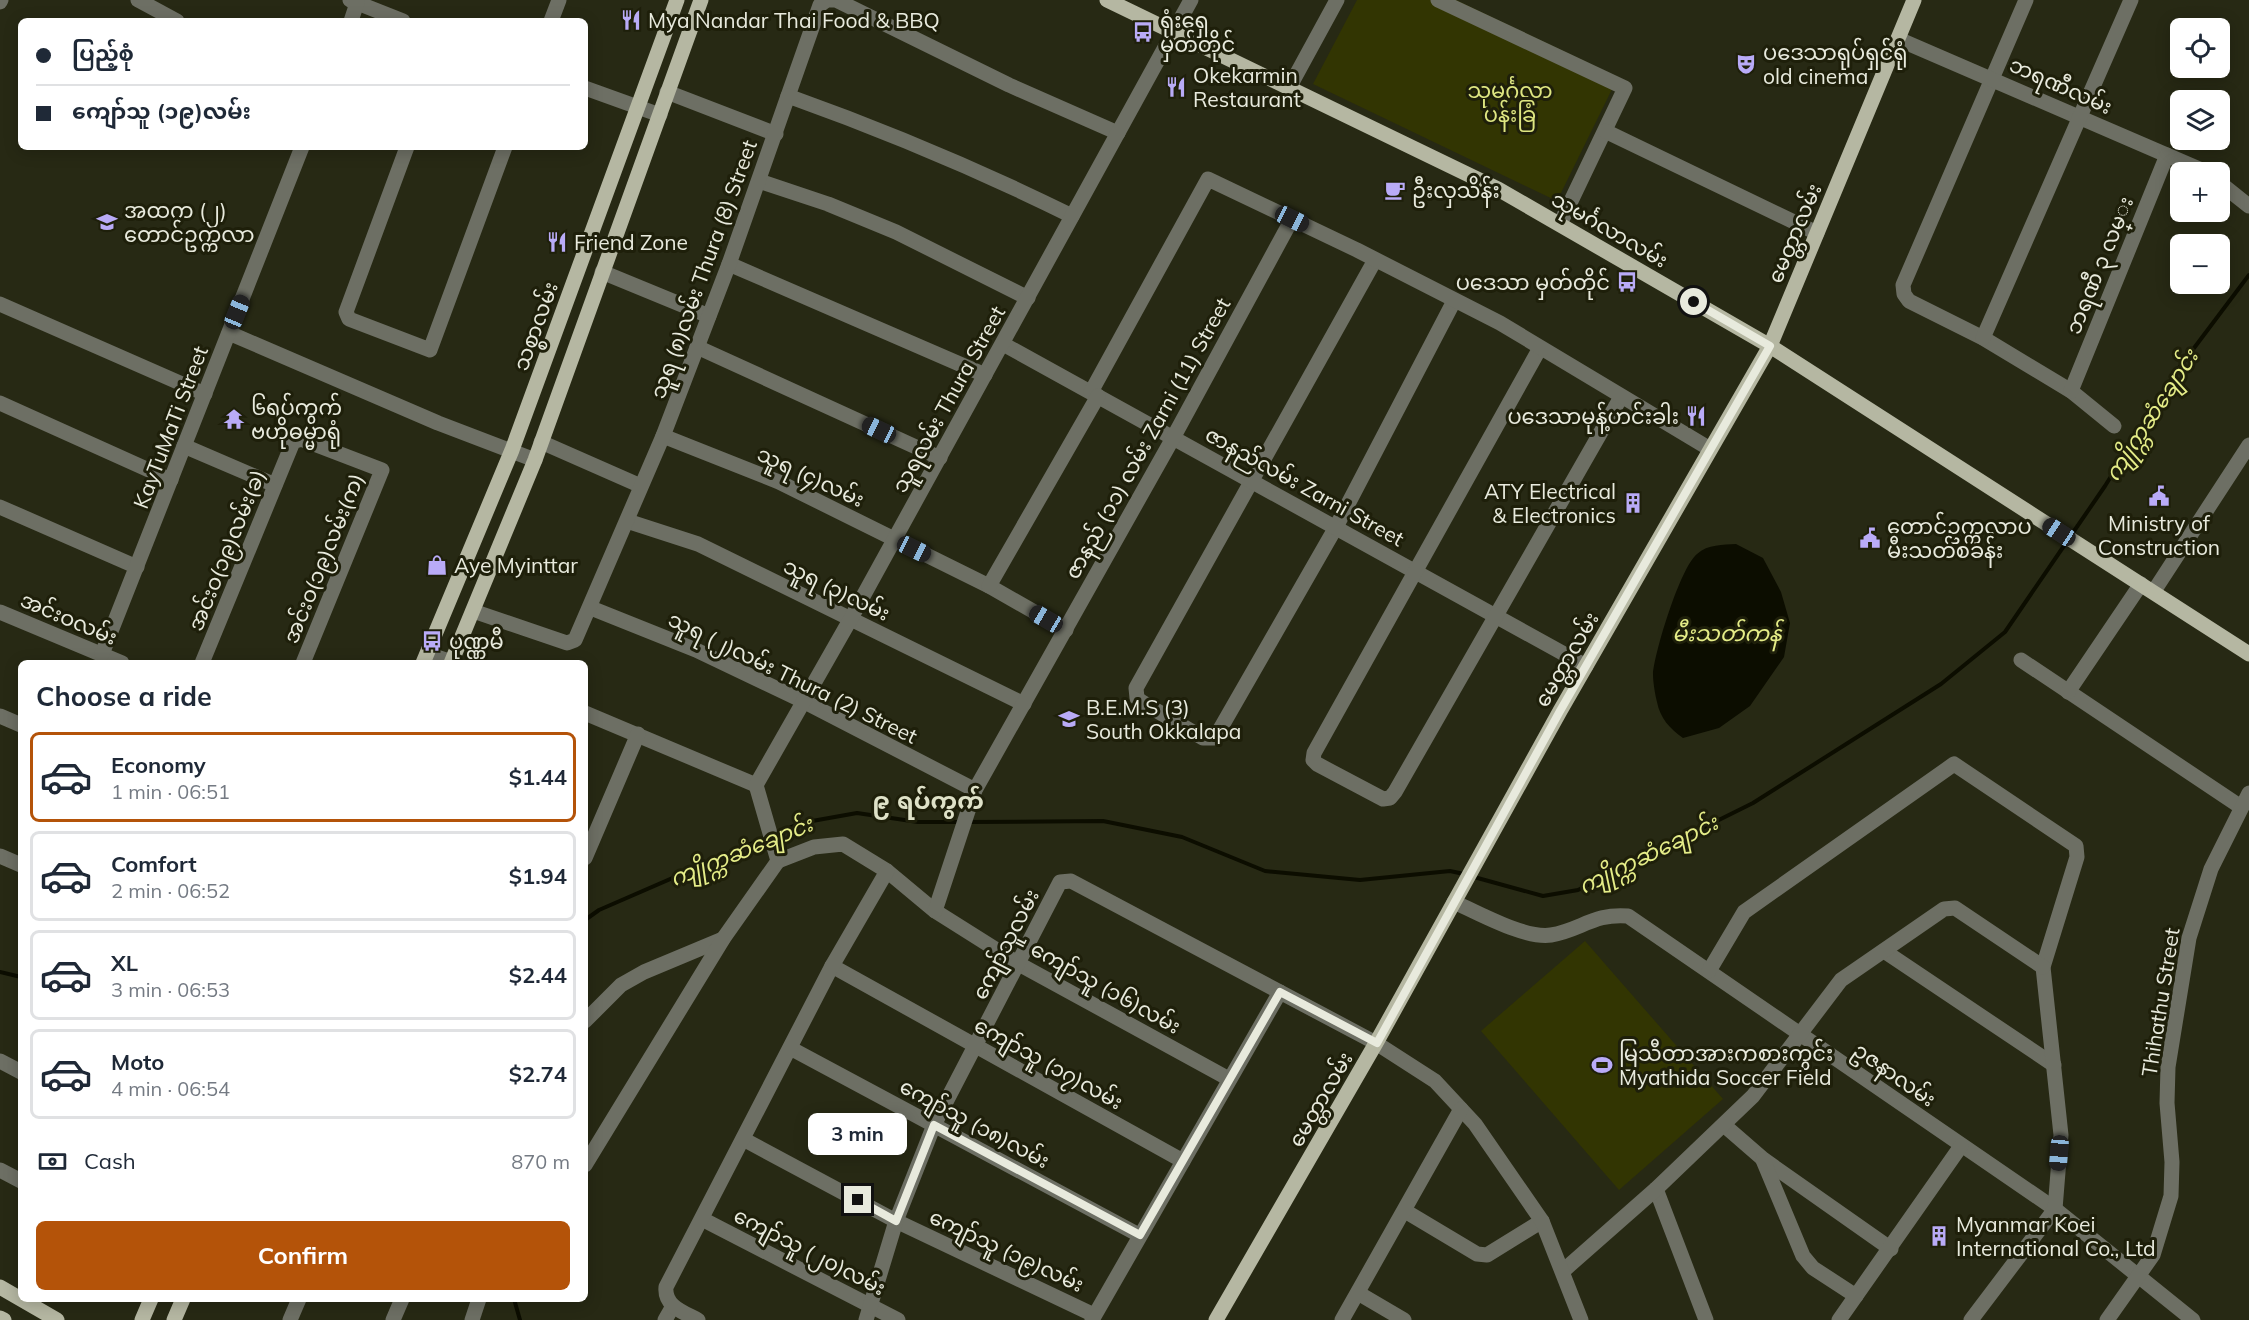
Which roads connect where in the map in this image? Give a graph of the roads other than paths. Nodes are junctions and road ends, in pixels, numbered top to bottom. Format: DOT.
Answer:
graph roads {
  1 [pos="138,0"];
  2 [pos="559,0"];
  3 [pos="677,0"];
  4 [pos="701,0"];
  5 [pos="827,0"];
  6 [pos="1107,0"];
  7 [pos="1191,0"];
  8 [pos="1337,0"];
  9 [pos="1438,0"];
  10 [pos="1914,0"];
  11 [pos="2026,0"];
  12 [pos="2131,0"];
  13 [pos="354,2"];
  14 [pos="171,18"];
  15 [pos="351,18"];
  16 [pos="395,18"];
  17 [pos="552,18"];
  18 [pos="1175,33"];
  19 [pos="1898,39"];
  20 [pos="1993,78"];
  21 [pos="1289,88"];
  22 [pos="588,89"];
  23 [pos="667,92"];
  24 [pos="789,96"];
  25 [pos="639,107"];
  26 [pos="660,115"];
  27 [pos="2081,117"];
  28 [pos="1605,131"];
  29 [pos="1118,133"];
  30 [pos="776,134"];
  31 [pos="301,150"];
  32 [pos="406,150"];
  33 [pos="504,150"];
  34 [pos="2167,155"];
  35 [pos="2183,162"];
  36 [pos="759,181"];
  37 [pos="2230,191"];
  38 [pos="2249,206"];
  39 [pos="1072,216"];
  40 [pos="1292,219"];
  41 [pos="1560,224"];
  42 [pos="1817,233"];
  43 [pos="1375,260"];
  44 [pos="729,264"];
  45 [pos="602,272"];
  46 [pos="1028,298"];
  47 [pos="1454,301"];
  48 [pos="0,304"];
  49 [pos="709,316"];
  50 [pos="229,333"];
  51 [pos="1983,338"];
  52 [pos="1003,344"];
  53 [pos="1770,346"];
  54 [pos="697,347"];
  55 [pos="1540,348"];
  56 [pos="985,375"];
  57 [pos="2071,391"];
  58 [pos="205,394"];
  59 [pos="1094,394"];
  60 [pos="1621,397"];
  61 [pos="0,403"];
  62 [pos="2114,426"];
  63 [pos="663,436"];
  64 [pos="1173,438"];
  65 [pos="541,442"];
  66 [pos="2249,445"];
  67 [pos="184,446"];
  68 [pos="1710,449"];
  69 [pos="512,450"];
  70 [pos="940,458"];
  71 [pos="535,460"];
  72 [pos="382,470"];
  73 [pos="171,480"];
  74 [pos="1252,482"];
  75 [pos="275,485"];
  76 [pos="641,486"];
  77 [pos="0,507"];
  78 [pos="627,521"];
  79 [pos="1336,527"];
  80 [pos="895,539"];
  81 [pos="137,567"];
  82 [pos="1414,571"];
  83 [pos="989,586"];
  84 [pos="2147,588"];
  85 [pos="591,608"];
  86 [pos="472,611"];
  87 [pos="0,612"];
  88 [pos="1496,616"];
  89 [pos="850,620"];
  90 [pos="1066,630"];
  91 [pos="102,654"];
  92 [pos="2249,654"];
  93 [pos="425,658"];
  94 [pos="115,660"];
  95 [pos="203,660"];
  96 [pos="304,660"];
  97 [pos="453,660"];
  98 [pos="2021,660"];
  99 [pos="1586,666"];
  100 [pos="2068,692"];
  101 [pos="803,701"];
  102 [pos="1024,704"];
  103 [pos="588,714"];
  104 [pos="0,716"];
  105 [pos="18,724"];
  106 [pos="638,734"];
  107 [pos="756,785"];
  108 [pos="2249,793"];
  109 [pos="972,797"];
  110 [pos="2241,807"];
  111 [pos="588,851"];
  112 [pos="0,856"];
  113 [pos="18,859"];
  114 [pos="778,861"];
  115 [pos="887,871"];
  116 [pos="1454,902"];
  117 [pos="935,911"];
  118 [pos="723,939"];
  119 [pos="1884,951"];
  120 [pos="1019,964"];
  121 [pos="832,966"];
  122 [pos="2043,967"];
  123 [pos="1709,971"];
  124 [pos="1280,992"];
  125 [pos="588,1018"];
  126 [pos="1801,1035"];
  127 [pos="1377,1043"];
  128 [pos="790,1048"];
  129 [pos="976,1048"];
  130 [pos="0,1061"];
  131 [pos="2054,1065"];
  132 [pos="18,1070"];
  133 [pos="1229,1079"];
  134 [pos="1461,1109"];
  135 [pos="934,1125"];
  136 [pos="1725,1126"];
  137 [pos="743,1139"];
  138 [pos="590,1145"];
  139 [pos="1961,1146"];
  140 [pos="1763,1159"];
  141 [pos="1183,1161"];
  142 [pos="0,1170"];
  143 [pos="18,1179"];
  144 [pos="1656,1189"];
  145 [pos="2055,1209"];
  146 [pos="1405,1211"];
  147 [pos="702,1219"];
  148 [pos="896,1221"];
  149 [pos="1542,1221"];
  150 [pos="1140,1235"];
  151 [pos="1891,1249"];
  152 [pos="1563,1271"];
  153 [pos="2138,1276"];
  154 [pos="0,1287"];
  155 [pos="1358,1293"];
  156 [pos="1856,1296"];
  157 [pos="18,1297"];
  158 [pos="26,1302"];
  159 [pos="182,1302"];
  160 [pos="298,1302"];
  161 [pos="401,1302"];
  162 [pos="478,1302"];
  163 [pos="673,1306"];
  164 [pos="147,1309"];
  165 [pos="868,1313"];
  166 [pos="1093,1317"];
  167 [pos="56,1319"];
  168 [pos="134,1320"];
  169 [pos="174,1320"];
  170 [pos="290,1320"];
  171 [pos="393,1320"];
  172 [pos="472,1320"];
  173 [pos="665,1320"];
  174 [pos="698,1320"];
  175 [pos="898,1320"];
  176 [pos="1216,1320"];
  177 [pos="1342,1320"];
  178 [pos="1404,1320"];
  179 [pos="1581,1320"];
  180 [pos="1706,1320"];
  181 [pos="1839,1320"];
  182 [pos="1971,1320"];
  183 [pos="2107,1320"];
  184 [pos="2193,1320"];
  1 -- 14 [label="street"];
  2 -- 17 [label="street"];
  3 -- 25 [label="main road, သစ္စာလမ်း"];
  4 -- 23 [label="main road"];
  5 -- 24 [label="street, သူရ (၈)လမ်း Thura (8) Street"];
  5 -- 29 [label="street"];
  6 -- 18 [label="main road, သုမင်္ဂလာလမ်း"];
  7 -- 18 [label="street, သူရလမ်း Thura Street"];
  8 -- 21 [label="street"];
  9 -- 28 [label="street"];
  10 -- 19 [label="main road, မေတ္တာလမ်း"];
  11 -- 20 [label="street"];
  12 -- 27 [label="street"];
  13 -- 15 [label="street"];
  13 -- 16 [label="street"];
  18 -- 21 [label="main road, သုမင်္ဂလာလမ်း"];
  18 -- 29 [label="street, သူရလမ်း Thura Street"];
  19 -- 20 [label="street, ဘရဏီလမ်း"];
  19 -- 42 [label="main road, မေတ္တာလမ်း"];
  20 -- 27 [label="street, ဘရဏီလမ်း"];
  20 -- 51 [label="street"];
  21 -- 41 [label="main road, သုမင်္ဂလာလမ်း"];
  22 -- 25 [label="street"];
  23 -- 26 [label="main road"];
  23 -- 30 [label="street"];
  24 -- 30 [label="street, သူရ (၈)လမ်း Thura (8) Street"];
  24 -- 39 [label="street"];
  25 -- 26 [label="street"];
  25 -- 69 [label="main road, သစ္စာလမ်း"];
  26 -- 45 [label="main road"];
  27 -- 34 [label="street, ဘရဏီလမ်း"];
  27 -- 51 [label="street"];
  28 -- 41 [label="street"];
  28 -- 42 [label="street"];
  29 -- 39 [label="street, သူရလမ်း Thura Street"];
  30 -- 36 [label="street, သူရ (၈)လမ်း Thura (8) Street"];
  31 -- 50 [label="street, KayTuMaTi Street"];
  32 -- 33 [label="street"];
  34 -- 35 [label="street, ဘရဏီလမ်း"];
  34 -- 57 [label="street, ဘရဏီ ၃ လမ္း"];
  36 -- 44 [label="street, သူရ (၈)လမ်း Thura (8) Street"];
  36 -- 46 [label="street"];
  37 -- 38 [label="street"];
  39 -- 46 [label="street, သူရလမ်း Thura Street"];
  40 -- 43 [label="street"];
  40 -- 59 [label="street"];
  40 -- 64 [label="street, ဇာနည် (၁၁) လမ်း Zarni (11) Street"];
  41 -- 53 [label="main road, သုမင်္ဂလာလမ်း"];
  42 -- 53 [label="main road, မေတ္တာလမ်း"];
  43 -- 47 [label="street"];
  43 -- 74 [label="street"];
  44 -- 49 [label="street, သူရ (၈)လမ်း Thura (8) Street"];
  44 -- 56 [label="street"];
  45 -- 49 [label="street"];
  45 -- 65 [label="main road"];
  46 -- 52 [label="street, သူရလမ်း Thura Street"];
  47 -- 55 [label="street"];
  47 -- 79 [label="street"];
  48 -- 58 [label="street"];
  49 -- 54 [label="street, သူရ (၈)လမ်း Thura (8) Street"];
  50 -- 58 [label="street, KayTuMaTi Street"];
  50 -- 69 [label="street"];
  51 -- 57 [label="street"];
  52 -- 56 [label="street, သူရလမ်း Thura Street"];
  52 -- 59 [label="street, ဇာနည်လမ်း Zarni Street"];
  53 -- 68 [label="main road, မေတ္တာလမ်း"];
  53 -- 84 [label="main road, သုမင်္ဂလာလမ်း"];
  54 -- 63 [label="street, သူရ (၈)လမ်း Thura (8) Street"];
  54 -- 70 [label="street"];
  55 -- 60 [label="street"];
  55 -- 82 [label="street"];
  56 -- 70 [label="street, သူရလမ်း Thura Street"];
  57 -- 62 [label="street"];
  58 -- 67 [label="street, KayTuMaTi Street"];
  59 -- 64 [label="street, ဇာနည်လမ်း Zarni Street"];
  59 -- 83 [label="street"];
  60 -- 68 [label="street"];
  60 -- 88 [label="street"];
  61 -- 73 [label="street"];
  63 -- 76 [label="street, သူရ (၈)လမ်း Thura (8) Street"];
  63 -- 80 [label="street, သူရ (၄)လမ်း"];
  64 -- 74 [label="street, ဇာနည်လမ်း Zarni Street"];
  64 -- 90 [label="street, ဇာနည် (၁၁) လမ်း Zarni (11) Street"];
  65 -- 71 [label="main road"];
  65 -- 76 [label="street"];
  66 -- 84 [label="street"];
  67 -- 73 [label="street, KayTuMaTi Street"];
  67 -- 75 [label="street"];
  68 -- 99 [label="main road, မေတ္တာလမ်း"];
  69 -- 71 [label="street"];
  69 -- 93 [label="main road, သစ္စာလမ်း"];
  70 -- 80 [label="street, သူရလမ်း Thura Street"];
  71 -- 86 [label="main road"];
  72 -- 75 [label="street, အင်းဝ(၁၉)လမ်း(ခ)"];
  72 -- 96 [label="street, အင်းဝ(၁၉)လမ်း(က)"];
  73 -- 81 [label="street, KayTuMaTi Street"];
  74 -- 79 [label="street, ဇာနည်လမ်း Zarni Street"];
  74 -- 79 [label="street"];
  75 -- 95 [label="street, အင်းဝ(၁၉)လမ်း(ခ)"];
  76 -- 78 [label="street, သူရ (၈)လမ်း Thura (8) Street"];
  77 -- 81 [label="street"];
  78 -- 85 [label="street, သူရ (၈)လမ်း Thura (8) Street"];
  78 -- 89 [label="street, သူရ (၃)လမ်း"];
  79 -- 82 [label="street, ဇာနည်လမ်း Zarni Street"];
  80 -- 83 [label="street, သူရ (၄)လမ်း"];
  80 -- 89 [label="street, သူရလမ်း Thura Street"];
  81 -- 91 [label="street, KayTuMaTi Street"];
  82 -- 88 [label="street, ဇာနည်လမ်း Zarni Street"];
  82 -- 88 [label="street"];
  83 -- 90 [label="street, သူရ (၄)လမ်း"];
  84 -- 92 [label="main road, သုမင်္ဂလာလမ်း"];
  84 -- 100 [label="street"];
  85 -- 86 [label="street, သူရ (၈)လမ်း Thura (8) Street"];
  85 -- 101 [label="street, သူရ (၂)လမ်း Thura (2) Street"];
  86 -- 97 [label="main road"];
  87 -- 91 [label="street, အင်းဝလမ်း"];
  88 -- 99 [label="street, ဇာနည်လမ်း Zarni Street"];
  89 -- 101 [label="street, သူရလမ်း Thura Street"];
  89 -- 102 [label="street, သူရ (၃)လမ်း"];
  90 -- 102 [label="street, ဇာနည် (၁၁) လမ်း Zarni (11) Street"];
  91 -- 94 [label="street, အင်းဝလမ်း"];
  98 -- 100 [label="street"];
  99 -- 116 [label="main road, မေတ္တာလမ်း"];
  100 -- 110 [label="street"];
  101 -- 107 [label="street, သူရလမ်း Thura Street"];
  101 -- 109 [label="street, သူရ (၂)လမ်း Thura (2) Street"];
  102 -- 109 [label="street, ဇာနည် (၁၁) လမ်း Zarni (11) Street"];
  103 -- 106 [label="street"];
  104 -- 105 [label="street"];
  106 -- 107 [label="street"];
  106 -- 111 [label="street"];
  107 -- 114 [label="street"];
  108 -- 110 [label="street, Thihathu Street"];
  109 -- 117 [label="street, ဇာနည် (၁၁) လမ်း Zarni (11) Street"];
  110 -- 153 [label="street, Thihathu Street"];
  112 -- 113 [label="street"];
  114 -- 115 [label="street, ကျော်သူ (၁၆)လမ်း"];
  114 -- 118 [label="street"];
  115 -- 117 [label="street, ကျော်သူ (၁၆)လမ်း"];
  115 -- 121 [label="street"];
  116 -- 123 [label="street, ဥဇနာလမ်း"];
  116 -- 127 [label="main road, မေတ္တာလမ်း"];
  117 -- 120 [label="street, ကျော်သူ (၁၆)လမ်း"];
  118 -- 125 [label="street"];
  118 -- 138 [label="street"];
  119 -- 122 [label="street"];
  119 -- 126 [label="street"];
  119 -- 131 [label="street"];
  120 -- 124 [label="street, ကျော်သူလမ်း"];
  120 -- 129 [label="street, ကျော်သူလမ်း"];
  120 -- 133 [label="street, ကျော်သူ (၁၆)လမ်း"];
  121 -- 128 [label="street"];
  121 -- 129 [label="street, ကျော်သူ (၁၇)လမ်း"];
  122 -- 123 [label="street"];
  122 -- 131 [label="street"];
  123 -- 126 [label="street, ဥဇနာလမ်း"];
  124 -- 127 [label="street, ကျော်သူလမ်း"];
  124 -- 133 [label="street"];
  126 -- 136 [label="street"];
  126 -- 139 [label="street, ဥဇနာလမ်း"];
  127 -- 134 [label="street"];
  127 -- 176 [label="main road, မေတ္တာလမ်း"];
  128 -- 135 [label="street, ကျော်သူ (၁၈)လမ်း"];
  128 -- 137 [label="street"];
  129 -- 135 [label="street, ကျော်သူလမ်း"];
  129 -- 141 [label="street, ကျော်သူ (၁၇)လမ်း"];
  130 -- 132 [label="street"];
  131 -- 145 [label="street"];
  133 -- 141 [label="street"];
  134 -- 146 [label="street"];
  134 -- 149 [label="street"];
  135 -- 148 [label="street, ကျော်သူလမ်း"];
  135 -- 150 [label="street, ကျော်သူ (၁၈)လမ်း"];
  136 -- 140 [label="street"];
  136 -- 144 [label="street"];
  137 -- 147 [label="street"];
  137 -- 148 [label="street, ကျော်သူ (၁၉)လမ်း"];
  139 -- 145 [label="street, ဥဇနာလမ်း"];
  139 -- 151 [label="street"];
  140 -- 151 [label="street"];
  140 -- 156 [label="street"];
  141 -- 150 [label="street"];
  142 -- 143 [label="street"];
  144 -- 152 [label="street"];
  144 -- 180 [label="street"];
  145 -- 153 [label="street, ဥဇနာလမ်း"];
  145 -- 182 [label="street"];
  146 -- 149 [label="street"];
  146 -- 155 [label="street"];
  147 -- 163 [label="street"];
  147 -- 165 [label="street, ကျော်သူ (၂၀)လမ်း"];
  148 -- 165 [label="street, ကျော်သူလမ်း"];
  148 -- 166 [label="street, ကျော်သူ (၁၉)လမ်း"];
  149 -- 152 [label="street"];
  150 -- 166 [label="street"];
  151 -- 156 [label="street"];
  152 -- 179 [label="street"];
  153 -- 183 [label="street, Thihathu Street"];
  153 -- 184 [label="street, ဥဇနာလမ်း"];
  154 -- 157 [label="main road"];
  155 -- 177 [label="street"];
  155 -- 178 [label="street"];
  156 -- 181 [label="street"];
  158 -- 167 [label="main road"];
  159 -- 169 [label="main road"];
  160 -- 170 [label="street"];
  161 -- 171 [label="street"];
  162 -- 172 [label="street"];
  163 -- 173 [label="street"];
  163 -- 174 [label="street"];
  164 -- 168 [label="main road"];
  165 -- 175 [label="street, ကျော်သူ (၂၀)လမ်း"];
}
